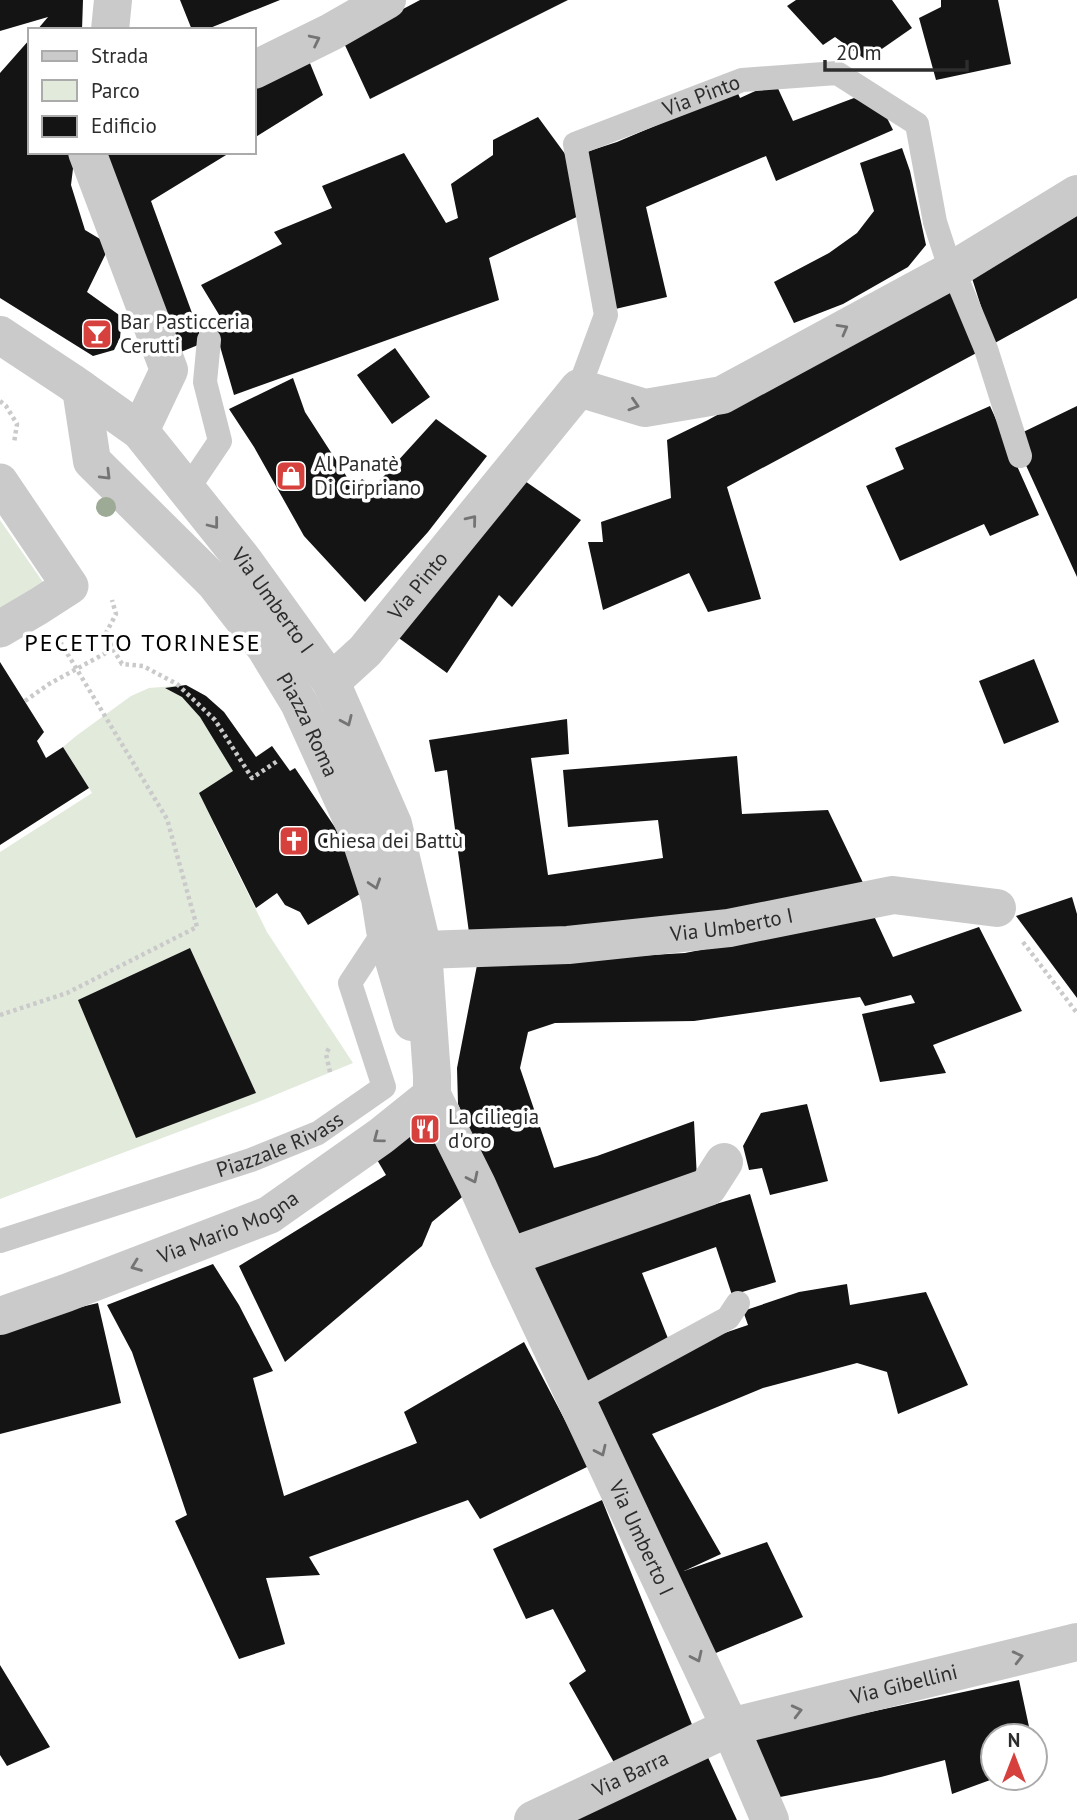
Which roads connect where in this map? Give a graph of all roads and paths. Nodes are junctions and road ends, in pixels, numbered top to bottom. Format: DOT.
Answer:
graph roads {
  1 [pos="113,0"];
  2 [pos="387,0"];
  3 [pos="110,28"];
  4 [pos="256,69"];
  5 [pos="88,154"];
  6 [pos="1077,194"];
  7 [pos="951,271"];
  8 [pos="0,335"];
  9 [pos="209,340"];
  10 [pos="579,388"];
  11 [pos="80,389"];
  12 [pos="0,401"];
  13 [pos="6,406"];
  14 [pos="140,431"];
  15 [pos="1020,456"];
  16 [pos="0,482"];
  17 [pos="187,490"];
  18 [pos="109,591"];
  19 [pos="39,606"];
  20 [pos="0,629"];
  21 [pos="113,649"];
  22 [pos="77,670"];
  23 [pos="331,682"];
  24 [pos="25,701"];
  25 [pos="281,759"];
  26 [pos="997,908"];
  27 [pos="385,930"];
  28 [pos="423,950"];
  29 [pos="1077,1013"];
  30 [pos="0,1015"];
  31 [pos="336,1036"];
  32 [pos="330,1072"];
  33 [pos="432,1086"];
  34 [pos="724,1162"];
  35 [pos="0,1241"];
  36 [pos="509,1257"];
  37 [pos="738,1303"];
  38 [pos="0,1316"];
  39 [pos="577,1401"];
  40 [pos="1077,1642"];
  41 [pos="730,1727"];
  42 [pos="533,1820"];
  43 [pos="770,1820"];
  1 -- 3 [label="street"];
  4 -- 2 [label="street, one-way"];
  5 -- 14 [label="street"];
  6 -- 7 [label="street"];
  10 -- 7 [label="street, one-way"];
  7 -- 10 [label="lane, Via Pinto"];
  7 -- 15 [label="lane, Via Pinto"];
  8 -- 11 [label="street, Via Umberto I"];
  9 -- 17 [label="lane"];
  23 -- 10 [label="street, Via Pinto, one-way"];
  11 -- 14 [label="street, Via Umberto I"];
  11 -- 27 [label="street, Piazza Roma, one-way"];
  12 -- 13 [label="path"];
  14 -- 17 [label="street, Via Umberto I"];
  16 -- 19 [label="street"];
  17 -- 23 [label="street, Via Umberto I, one-way"];
  18 -- 21 [label="path"];
  19 -- 20 [label="street"];
  19 -- 22 [label="path"];
  21 -- 22 [label="path"];
  21 -- 25 [label="path"];
  22 -- 24 [label="path"];
  22 -- 30 [label="path"];
  23 -- 28 [label="street, Via Umberto I, one-way"];
  26 -- 28 [label="street, Via Umberto I"];
  26 -- 29 [label="path"];
  27 -- 33 [label="street, Piazza Roma"];
  27 -- 35 [label="lane, Piazzale Rivass"];
  28 -- 33 [label="street, Via Umberto I"];
  31 -- 32 [label="path"];
  33 -- 36 [label="street, Via Umberto I, one-way"];
  33 -- 38 [label="street, Via Mario Mogna, one-way"];
  34 -- 36 [label="street"];
  36 -- 39 [label="street, Via Umberto I"];
  37 -- 39 [label="lane"];
  39 -- 41 [label="street, Via Umberto I, one-way"];
  41 -- 40 [label="street, Via Gibellini, one-way"];
  41 -- 42 [label="street, Via Barra"];
  41 -- 43 [label="street, Via Umberto I"];
}
